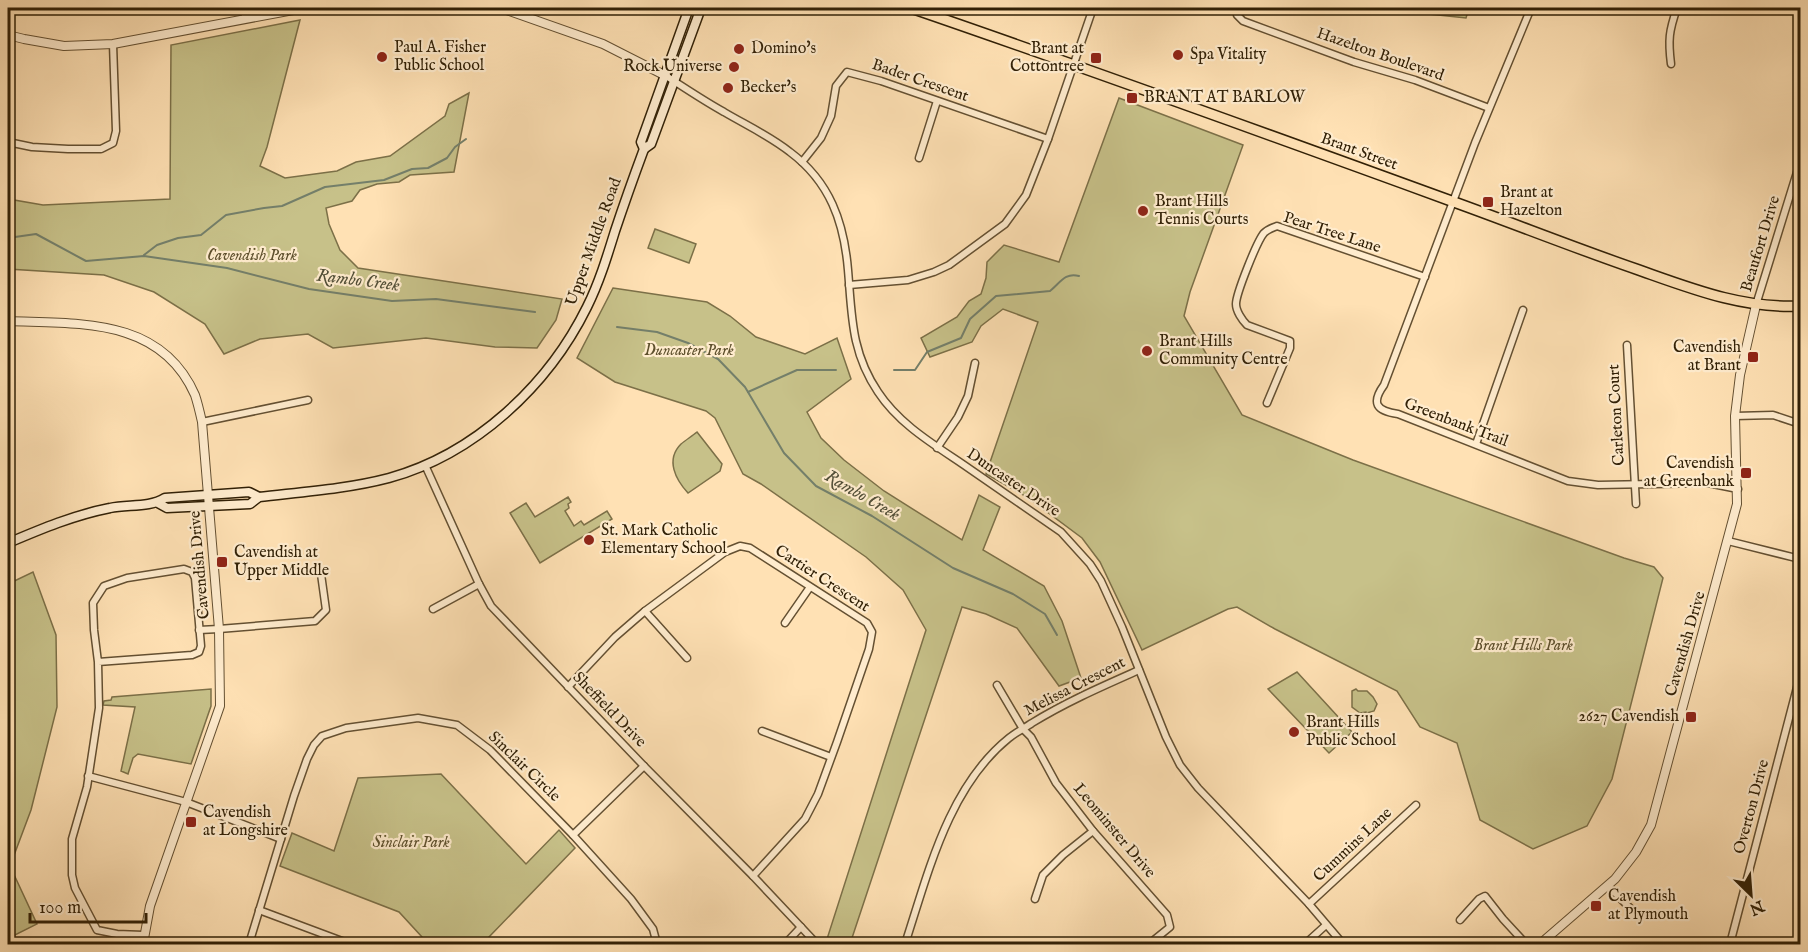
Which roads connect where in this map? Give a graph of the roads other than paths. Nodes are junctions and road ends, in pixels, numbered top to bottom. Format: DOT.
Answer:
graph roads {
  1 [pos="243,8"];
  2 [pos="304,8"];
  3 [pos="501,8"];
  4 [pos="689,8"];
  5 [pos="701,8"];
  6 [pos="911,8"];
  7 [pos="1093,8"];
  8 [pos="1238,8"];
  9 [pos="1531,8"];
  10 [pos="1677,8"];
  11 [pos="246,19"];
  12 [pos="8,35"];
  13 [pos="113,44"];
  14 [pos="1074,64"];
  15 [pos="1671,64"];
  16 [pos="670,79"];
  17 [pos="937,100"];
  18 [pos="1489,108"];
  19 [pos="1048,139"];
  20 [pos="8,142"];
  21 [pos="1800,155"];
  22 [pos="918,158"];
  23 [pos="802,162"];
  24 [pos="1799,170"];
  25 [pos="1453,202"];
  26 [pos="1425,278"];
  27 [pos="849,285"];
  28 [pos="1756,305"];
  29 [pos="1800,306"];
  30 [pos="1523,310"];
  31 [pos="8,321"];
  32 [pos="1627,345"];
  33 [pos="975,363"];
  34 [pos="308,400"];
  35 [pos="1267,403"];
  36 [pos="1735,416"];
  37 [pos="202,422"];
  38 [pos="1800,424"];
  39 [pos="1476,444"];
  40 [pos="937,448"];
  41 [pos="425,465"];
  42 [pos="1634,485"];
  43 [pos="1738,489"];
  44 [pos="208,495"];
  45 [pos="259,497"];
  46 [pos="158,503"];
  47 [pos="1636,504"];
  48 [pos="209,506"];
  49 [pos="1728,541"];
  50 [pos="8,543"];
  51 [pos="1800,560"];
  52 [pos="321,574"];
  53 [pos="479,584"];
  54 [pos="810,587"];
  55 [pos="433,609"];
  56 [pos="645,610"];
  57 [pos="785,623"];
  58 [pos="219,629"];
  59 [pos="198,630"];
  60 [pos="687,658"];
  61 [pos="98,662"];
  62 [pos="1139,669"];
  63 [pos="1800,676"];
  64 [pos="997,685"];
  65 [pos="568,687"];
  66 [pos="1023,729"];
  67 [pos="762,731"];
  68 [pos="831,757"];
  69 [pos="644,766"];
  70 [pos="88,776"];
  71 [pos="186,802"];
  72 [pos="1416,805"];
  73 [pos="1093,831"];
  74 [pos="573,835"];
  75 [pos="281,839"];
  76 [pos="753,876"];
  77 [pos="1608,886"];
  78 [pos="1035,899"];
  79 [pos="1309,904"];
  80 [pos="1631,909"];
  81 [pos="259,910"];
  82 [pos="1460,920"];
  83 [pos="1326,925"];
  84 [pos="801,927"];
  85 [pos="143,936"];
  86 [pos="142,945"];
  87 [pos="249,945"];
  88 [pos="350,945"];
  89 [pos="657,945"];
  90 [pos="785,945"];
  91 [pos="817,945"];
  92 [pos="905,945"];
  93 [pos="1149,945"];
  94 [pos="1305,945"];
  95 [pos="1343,945"];
  96 [pos="1526,945"];
  97 [pos="1540,945"];
  98 [pos="1730,945"];
  1 -- 11 [label="street"];
  2 -- 11 [label="street"];
  3 -- 16 [label="street"];
  4 -- 16 [label="main road, Upper Middle Road"];
  5 -- 16 [label="main road, Upper Middle Road"];
  6 -- 14 [label="main road, Brant Street"];
  7 -- 14 [label="street"];
  8 -- 18 [label="street, Hazelton Boulevard"];
  9 -- 18 [label="street"];
  10 -- 15 [label="street"];
  11 -- 13 [label="street"];
  12 -- 13 [label="street"];
  13 -- 20 [label="street"];
  14 -- 19 [label="street"];
  14 -- 25 [label="main road, Brant Street"];
  16 -- 23 [label="street, Duncaster Drive"];
  16 -- 41 [label="main road, Upper Middle Road"];
  17 -- 19 [label="street, Bader Crescent"];
  17 -- 22 [label="street"];
  17 -- 23 [label="street, Bader Crescent"];
  18 -- 25 [label="street"];
  19 -- 27 [label="street"];
  21 -- 24 [label="street, Beaufort Drive"];
  23 -- 27 [label="street, Duncaster Drive"];
  24 -- 28 [label="street, Beaufort Drive"];
  25 -- 26 [label="street, Greenbank Trail"];
  25 -- 28 [label="main road, Brant Street"];
  26 -- 35 [label="street, Pear Tree Lane"];
  26 -- 39 [label="street, Greenbank Trail"];
  27 -- 40 [label="street, Duncaster Drive"];
  28 -- 29 [label="main road, Brant Street"];
  28 -- 36 [label="street, Cavendish Drive"];
  30 -- 39 [label="street"];
  31 -- 37 [label="street, Cavendish Drive"];
  32 -- 42 [label="street, Carleton Court"];
  33 -- 40 [label="street"];
  34 -- 37 [label="street"];
  36 -- 38 [label="street"];
  36 -- 43 [label="street, Cavendish Drive"];
  37 -- 44 [label="street, Cavendish Drive"];
  39 -- 42 [label="street, Greenbank Trail"];
  40 -- 62 [label="street, Duncaster Drive"];
  41 -- 45 [label="main road, Upper Middle Road"];
  41 -- 53 [label="street, Sheffield Drive"];
  42 -- 43 [label="street, Greenbank Trail"];
  42 -- 47 [label="street"];
  43 -- 49 [label="street, Cavendish Drive"];
  44 -- 45 [label="main road, Upper Middle Road"];
  44 -- 46 [label="main road, Upper Middle Road"];
  44 -- 48 [label="street, Cavendish Drive"];
  45 -- 48 [label="main road, Upper Middle Road"];
  46 -- 48 [label="main road, Upper Middle Road"];
  46 -- 50 [label="main road, Upper Middle Road"];
  48 -- 58 [label="street, Cavendish Drive"];
  49 -- 51 [label="street"];
  49 -- 77 [label="street, Cavendish Drive"];
  52 -- 58 [label="street"];
  53 -- 55 [label="street"];
  53 -- 65 [label="street, Sheffield Drive"];
  54 -- 56 [label="street, Cartier Crescent"];
  54 -- 57 [label="street"];
  54 -- 68 [label="street, Cartier Crescent"];
  56 -- 60 [label="street"];
  56 -- 65 [label="street, Cartier Crescent"];
  58 -- 59 [label="street"];
  58 -- 71 [label="street, Cavendish Drive"];
  59 -- 61 [label="street, Cavendish Drive"];
  59 -- 61 [label="street, Cavendish Drive"];
  61 -- 70 [label="street, Cavendish Drive"];
  62 -- 66 [label="street, Melissa Crescent"];
  62 -- 79 [label="street, Duncaster Drive"];
  63 -- 98 [label="street, Overton Drive"];
  64 -- 66 [label="street, Leominster Drive"];
  65 -- 69 [label="street, Sheffield Drive"];
  66 -- 73 [label="street, Leominster Drive"];
  66 -- 92 [label="street, Melissa Crescent"];
  67 -- 68 [label="street"];
  68 -- 76 [label="street, Cartier Crescent"];
  69 -- 74 [label="street"];
  69 -- 76 [label="street, Sheffield Drive"];
  70 -- 71 [label="street"];
  70 -- 85 [label="street, Cavendish Drive"];
  71 -- 75 [label="street"];
  71 -- 85 [label="street, Cavendish Drive"];
  72 -- 79 [label="street, Cummins Lane"];
  73 -- 78 [label="street"];
  73 -- 93 [label="street, Leominster Drive"];
  74 -- 75 [label="street, Sinclair Circle"];
  74 -- 89 [label="street, Sinclair Circle"];
  75 -- 81 [label="street, Sinclair Circle"];
  76 -- 84 [label="street, Sheffield Drive"];
  77 -- 80 [label="street"];
  77 -- 97 [label="street, Cavendish Drive"];
  79 -- 83 [label="street, Duncaster Drive"];
  81 -- 87 [label="street, Sinclair Circle"];
  81 -- 88 [label="street"];
  82 -- 96 [label="street"];
  83 -- 94 [label="street"];
  83 -- 95 [label="street, Duncaster Drive"];
  84 -- 90 [label="street"];
  84 -- 91 [label="street, Sheffield Drive"];
  85 -- 86 [label="street, Cavendish Drive"];
}
